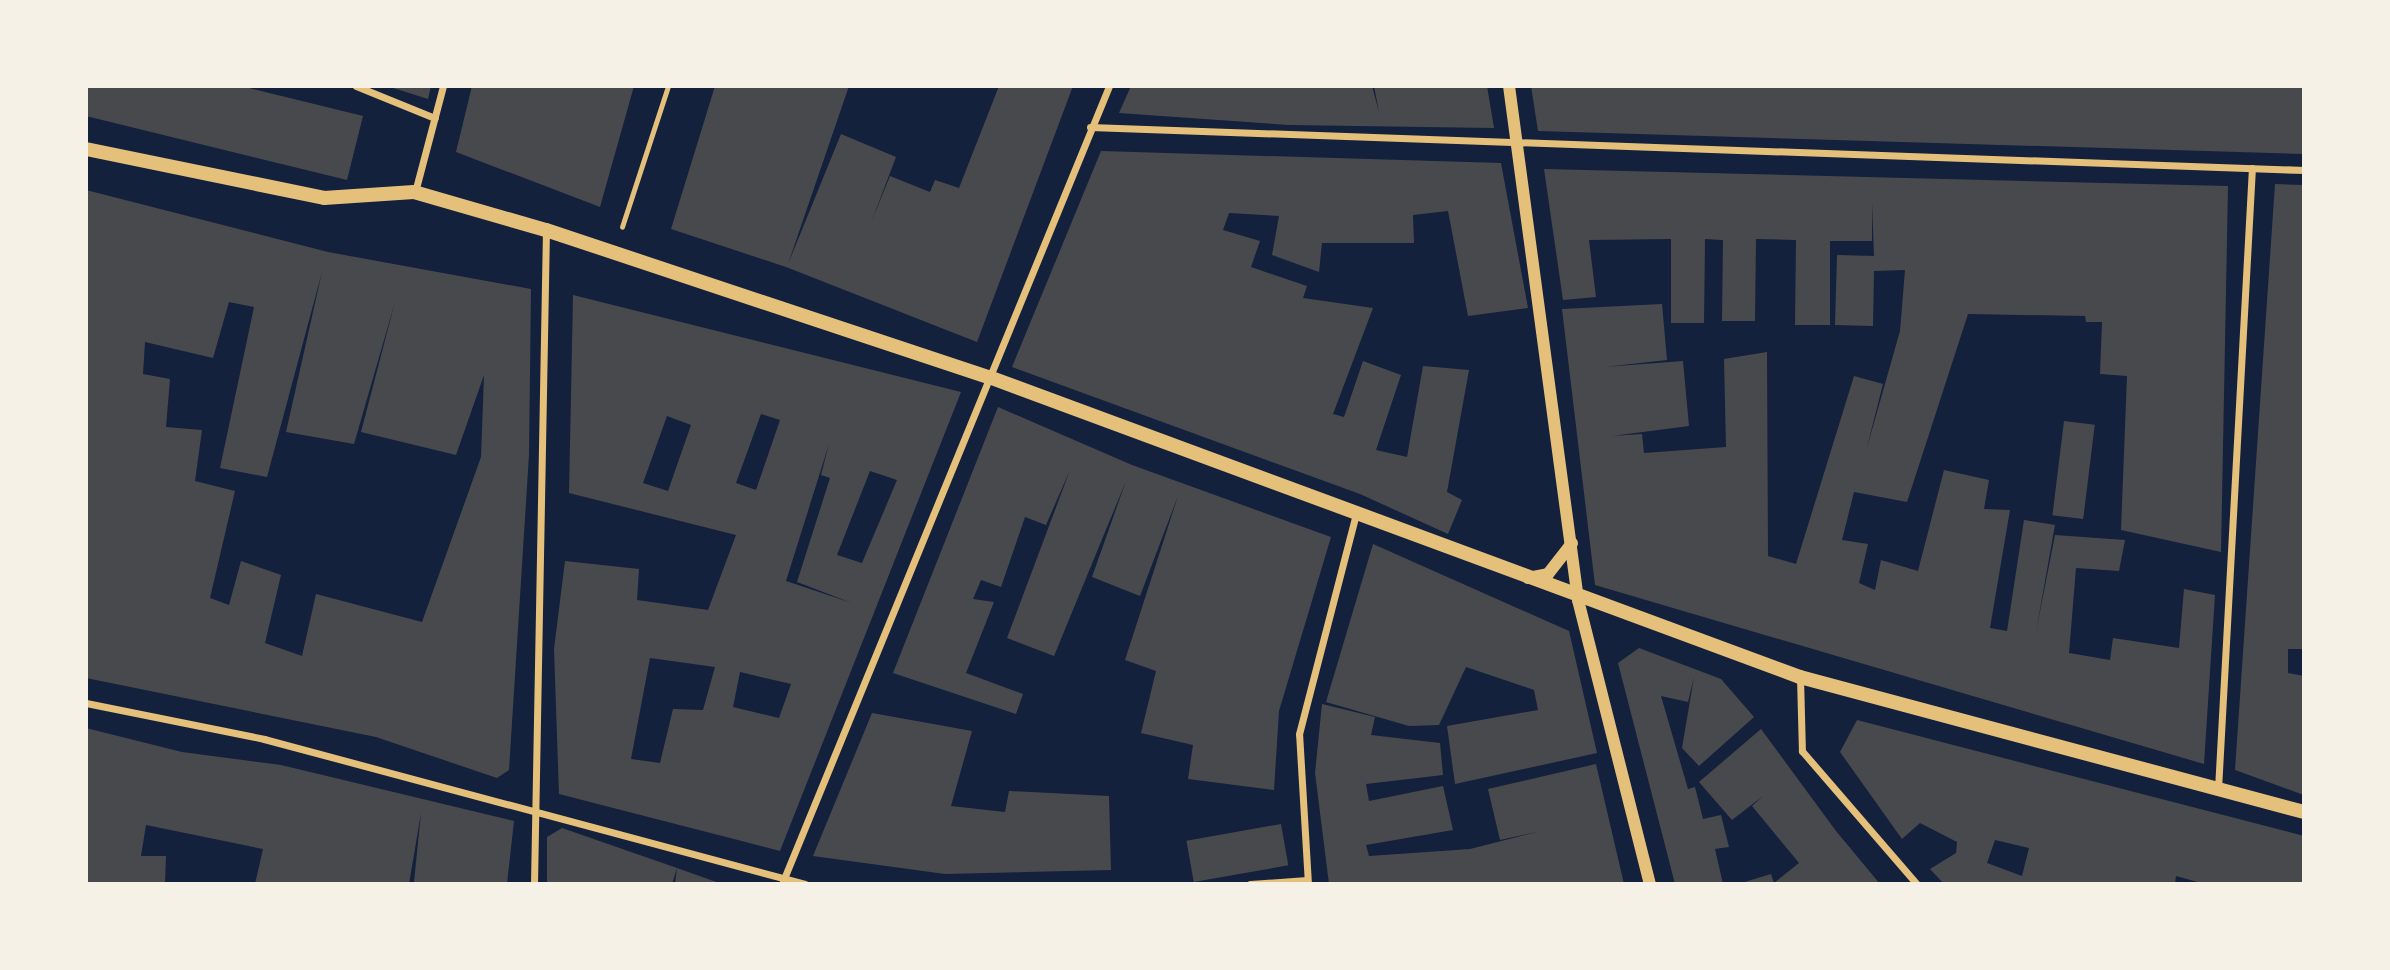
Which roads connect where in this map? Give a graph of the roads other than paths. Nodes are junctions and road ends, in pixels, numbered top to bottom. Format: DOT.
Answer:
graph roads {
  1 [pos="356,86"];
  2 [pos="443,86"];
  3 [pos="1108,86"];
  4 [pos="1509,86"];
  5 [pos="435,118"];
  6 [pos="1090,127"];
  7 [pos="1520,144"];
  8 [pos="86,149"];
  9 [pos="2252,167"];
  10 [pos="2304,170"];
  11 [pos="414,192"];
  12 [pos="546,230"];
  13 [pos="989,377"];
  14 [pos="1356,513"];
  15 [pos="1572,543"];
  16 [pos="1524,579"];
  17 [pos="1578,600"];
  18 [pos="1800,677"];
  19 [pos="86,703"];
  20 [pos="2218,790"];
  21 [pos="536,811"];
  22 [pos="2304,812"];
  23 [pos="783,881"];
  24 [pos="1308,882"];
  25 [pos="534,884"];
  26 [pos="805,884"];
  27 [pos="1250,884"];
  28 [pos="1650,884"];
  29 [pos="1917,884"];
  1 -- 5 [label="street"];
  2 -- 5 [label="street"];
  3 -- 6 [label="street"];
  4 -- 7 [label="street"];
  5 -- 11 [label="street"];
  6 -- 7 [label="street"];
  6 -- 13 [label="street"];
  7 -- 9 [label="street"];
  7 -- 15 [label="street"];
  8 -- 11 [label="main road"];
  9 -- 10 [label="street"];
  9 -- 20 [label="street"];
  11 -- 12 [label="main road"];
  12 -- 13 [label="main road"];
  12 -- 21 [label="street"];
  13 -- 14 [label="main road"];
  13 -- 23 [label="street"];
  14 -- 16 [label="main road"];
  14 -- 24 [label="street"];
  15 -- 16 [label="street"];
  15 -- 17 [label="street"];
  16 -- 17 [label="main road"];
  17 -- 18 [label="main road"];
  17 -- 28 [label="street"];
  18 -- 20 [label="main road"];
  18 -- 29 [label="street"];
  19 -- 21 [label="street"];
  20 -- 22 [label="main road"];
  21 -- 23 [label="street"];
  21 -- 25 [label="street"];
  23 -- 26 [label="street"];
  24 -- 27 [label="street"];
}
